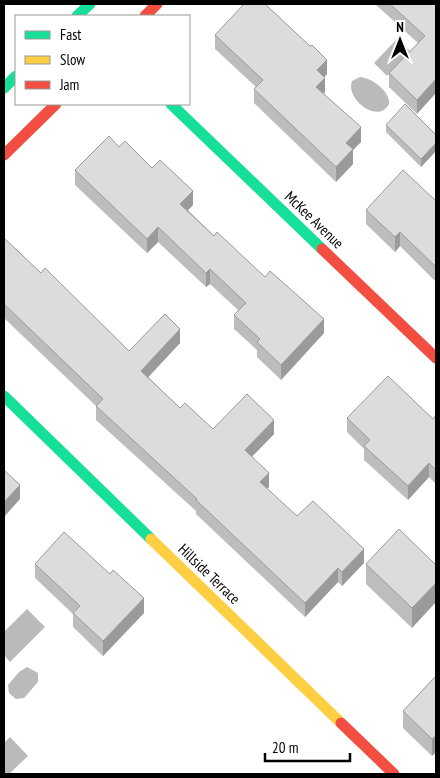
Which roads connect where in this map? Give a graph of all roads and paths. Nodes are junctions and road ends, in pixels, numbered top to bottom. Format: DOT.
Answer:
graph roads {
  1 [pos="90,4"];
  2 [pos="157,4"];
  3 [pos="78,15"];
  4 [pos="146,15"];
  5 [pos="15,77"];
  6 [pos="4,88"];
  7 [pos="55,105"];
  8 [pos="172,105"];
  9 [pos="4,155"];
  10 [pos="436,358"];
  11 [pos="4,396"];
  12 [pos="394,774"];
  1 -- 3 [label="street"];
  2 -- 4 [label="street"];
  5 -- 6 [label="street"];
  7 -- 9 [label="street"];
  8 -- 10 [label="street, McKee Avenue"];
  11 -- 12 [label="street, Hillside Terrace"];
}
